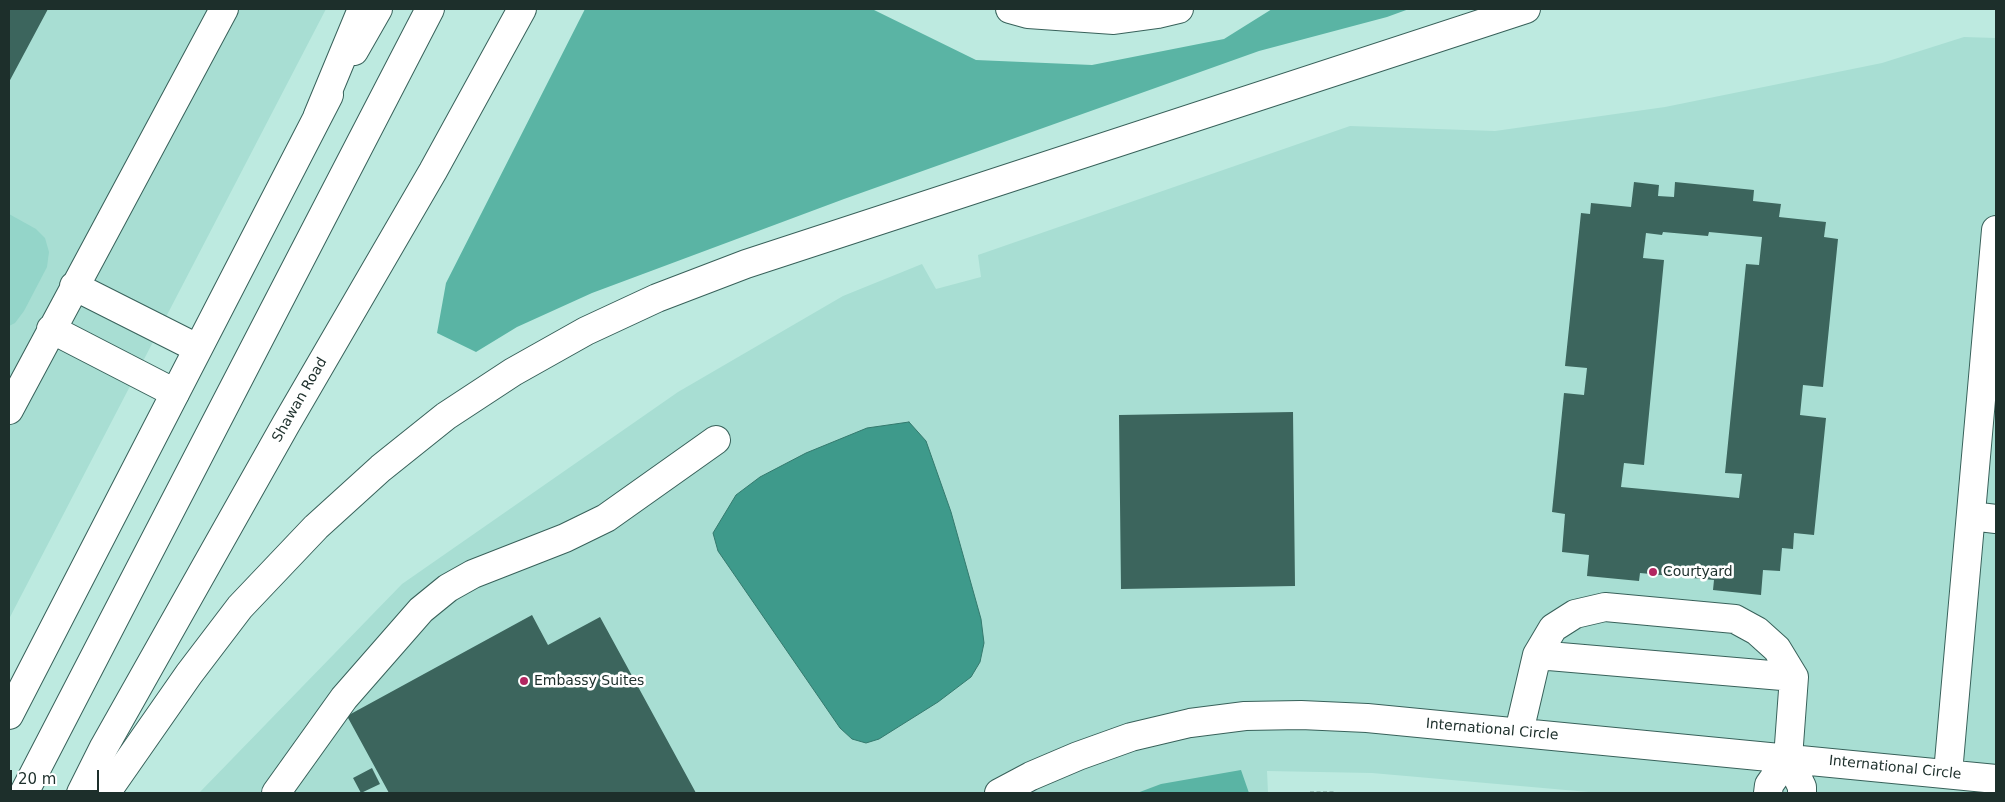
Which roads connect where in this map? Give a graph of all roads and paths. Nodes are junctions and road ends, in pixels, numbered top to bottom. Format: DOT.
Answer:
graph roads {
  1 [pos="224,9"];
  2 [pos="362,9"];
  3 [pos="378,9"];
  4 [pos="430,9"];
  5 [pos="522,9"];
  6 [pos="1010,9"];
  7 [pos="1179,9"];
  8 [pos="1526,9"];
  9 [pos="318,115"];
  10 [pos="1996,230"];
  11 [pos="74,286"];
  12 [pos="51,329"];
  13 [pos="197,348"];
  14 [pos="175,393"];
  15 [pos="9,410"];
  16 [pos="716,440"];
  17 [pos="1983,517"];
  18 [pos="1536,655"];
  19 [pos="1794,677"];
  20 [pos="9,714"];
  21 [pos="1519,732"];
  22 [pos="1788,758"];
  23 [pos="1948,773"];
  24 [pos="1996,779"];
  25 [pos="24,793"];
  26 [pos="80,793"];
  27 [pos="106,793"];
  28 [pos="276,793"];
  29 [pos="999,793"];
  30 [pos="1310,793"];
  31 [pos="1335,793"];
  32 [pos="1768,793"];
  33 [pos="1802,793"];
  1 -- 11 [label="main road"];
  2 -- 9 [label="main road"];
  3 -- 9 [label="main road"];
  4 -- 25 [label="main road"];
  5 -- 26 [label="main road, Shawan Road"];
  6 -- 7 [label="main road"];
  8 -- 27 [label="main road"];
  9 -- 13 [label="main road"];
  10 -- 17 [label="main road"];
  11 -- 12 [label="main road"];
  11 -- 13 [label="main road"];
  12 -- 14 [label="main road"];
  12 -- 15 [label="main road"];
  13 -- 14 [label="main road"];
  14 -- 20 [label="main road"];
  16 -- 28 [label="main road"];
  17 -- 23 [label="main road"];
  18 -- 19 [label="main road"];
  18 -- 19 [label="main road"];
  18 -- 21 [label="main road"];
  19 -- 22 [label="main road"];
  21 -- 22 [label="main road, International Circle"];
  21 -- 29 [label="main road, International Circle"];
  22 -- 23 [label="main road, International Circle"];
  22 -- 32 [label="main road"];
  22 -- 33 [label="main road"];
  23 -- 24 [label="main road, International Circle"];
  30 -- 31 [label="path"];
}
